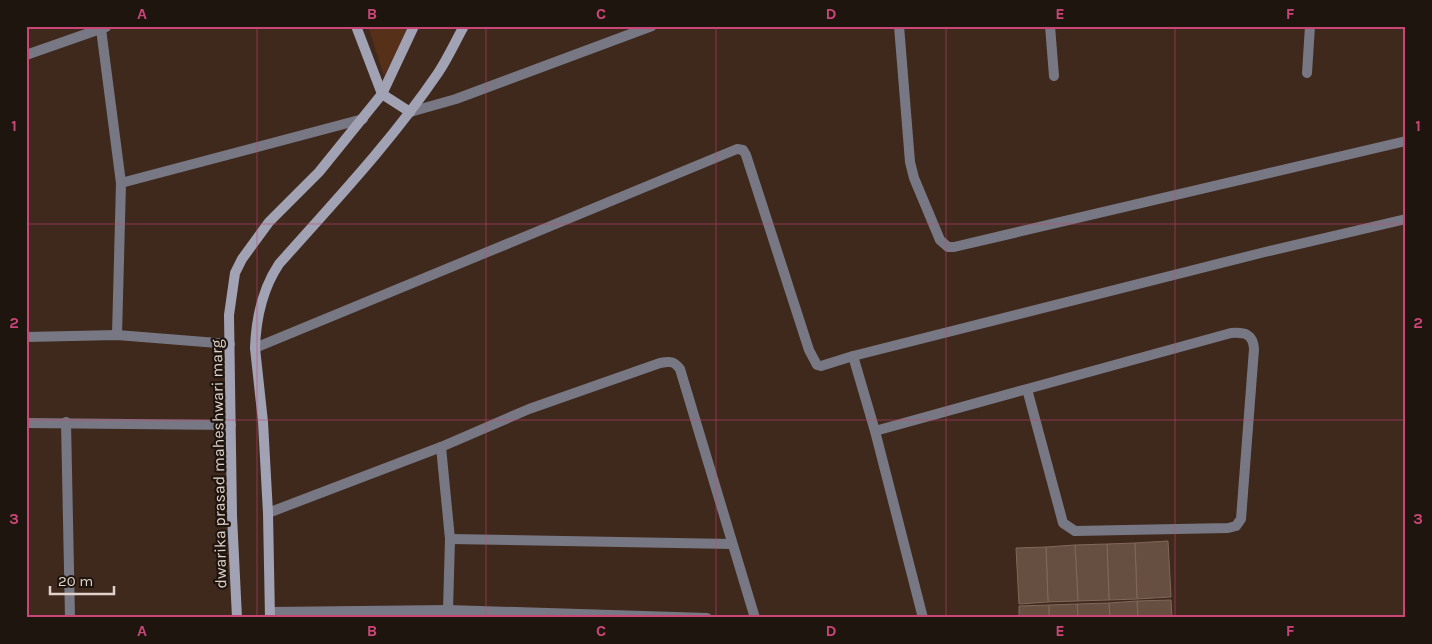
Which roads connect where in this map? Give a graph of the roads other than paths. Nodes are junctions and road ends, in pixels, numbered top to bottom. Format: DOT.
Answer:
graph roads {
  1 [pos="356,26"];
  2 [pos="414,26"];
  3 [pos="464,26"];
  4 [pos="652,26"];
  5 [pos="899,26"];
  6 [pos="1050,26"];
  7 [pos="1310,26"];
  8 [pos="104,28"];
  9 [pos="26,55"];
  10 [pos="1307,73"];
  11 [pos="1054,76"];
  12 [pos="382,94"];
  13 [pos="410,112"];
  14 [pos="363,119"];
  15 [pos="1406,141"];
  16 [pos="120,183"];
  17 [pos="1406,218"];
  18 [pos="118,335"];
  19 [pos="26,337"];
  20 [pos="230,344"];
  21 [pos="255,348"];
  22 [pos="853,356"];
  23 [pos="1028,389"];
  24 [pos="66,422"];
  25 [pos="26,423"];
  26 [pos="231,425"];
  27 [pos="876,431"];
  28 [pos="441,447"];
  29 [pos="268,513"];
  30 [pos="450,540"];
  31 [pos="732,544"];
  32 [pos="448,610"];
  33 [pos="270,615"];
  34 [pos="70,618"];
  35 [pos="237,618"];
  36 [pos="708,618"];
  37 [pos="755,618"];
  38 [pos="922,618"];
  1 -- 12 [label="street"];
  2 -- 12 [label="street, dwarika prasad maheshwari marg"];
  3 -- 13 [label="street"];
  4 -- 13 [label="street"];
  5 -- 15 [label="street"];
  6 -- 11 [label="street"];
  7 -- 10 [label="street"];
  8 -- 9 [label="street"];
  8 -- 16 [label="street"];
  12 -- 13 [label="street"];
  12 -- 14 [label="street, dwarika prasad maheshwari marg"];
  13 -- 21 [label="street"];
  14 -- 16 [label="street"];
  14 -- 20 [label="street, dwarika prasad maheshwari marg"];
  16 -- 18 [label="street"];
  17 -- 22 [label="street"];
  18 -- 19 [label="street"];
  18 -- 20 [label="street"];
  20 -- 26 [label="street, dwarika prasad maheshwari marg"];
  21 -- 22 [label="street"];
  21 -- 29 [label="street"];
  22 -- 27 [label="street"];
  23 -- 23 [label="street"];
  23 -- 27 [label="street"];
  24 -- 25 [label="street"];
  24 -- 26 [label="street"];
  24 -- 34 [label="street"];
  26 -- 35 [label="street, dwarika prasad maheshwari marg"];
  27 -- 38 [label="street"];
  28 -- 29 [label="street"];
  28 -- 30 [label="street"];
  28 -- 31 [label="street"];
  29 -- 33 [label="street"];
  30 -- 31 [label="street"];
  30 -- 32 [label="street"];
  31 -- 37 [label="street"];
  32 -- 33 [label="street"];
  32 -- 36 [label="street"];
}
